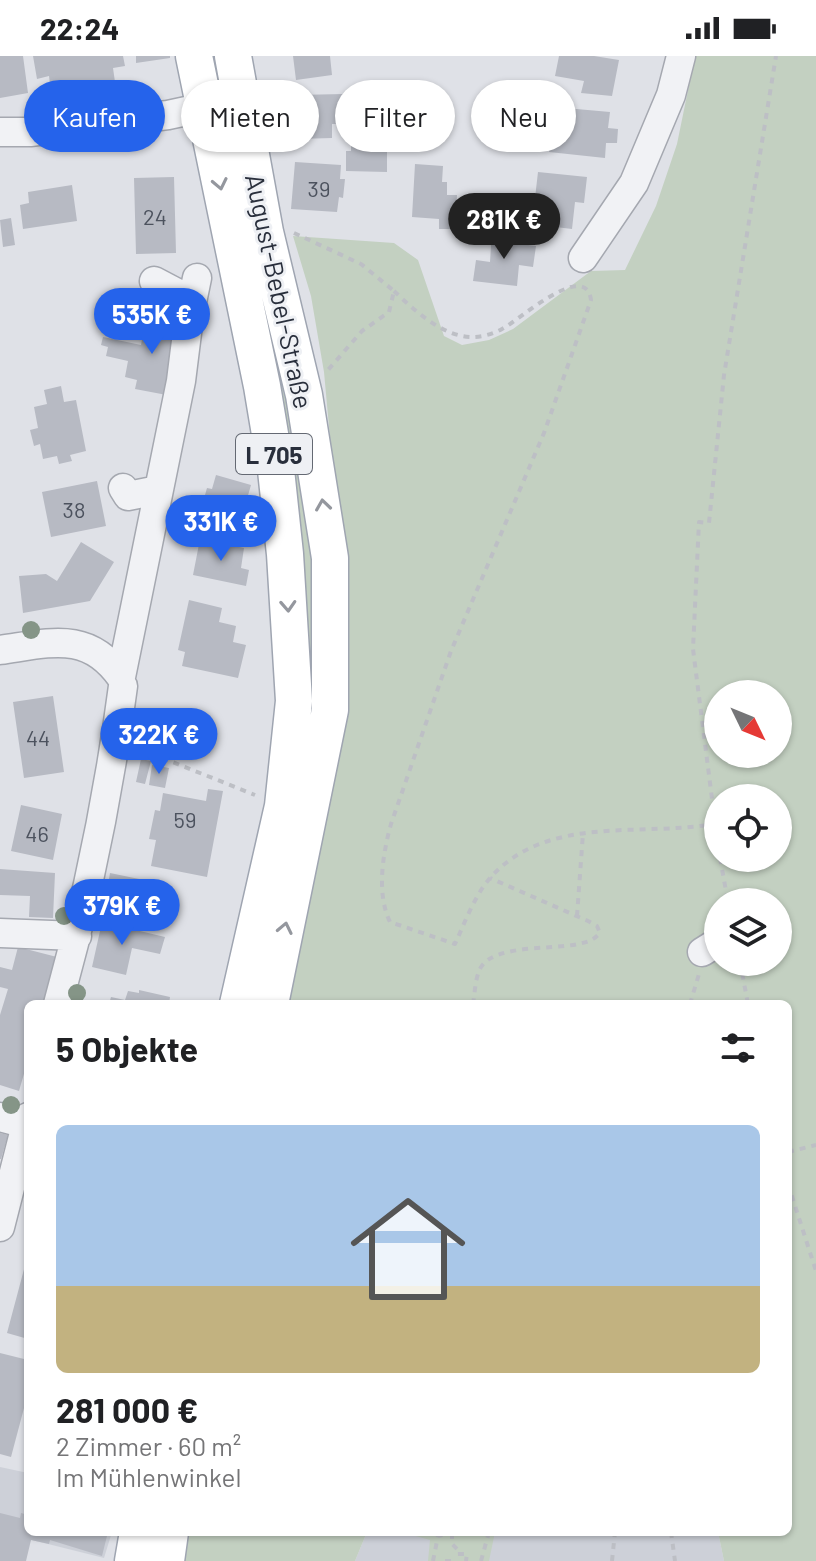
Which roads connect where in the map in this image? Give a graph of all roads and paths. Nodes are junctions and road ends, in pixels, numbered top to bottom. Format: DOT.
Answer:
graph roads {
  1 [pos="194,56"];
  2 [pos="233,56"];
  3 [pos="681,56"];
  4 [pos="776,56"];
  5 [pos="199,80"];
  6 [pos="237,80"];
  7 [pos="181,112"];
  8 [pos="0,132"];
  9 [pos="214,152"];
  10 [pos="251,152"];
  11 [pos="265,232"];
  12 [pos="583,258"];
  13 [pos="154,281"];
  14 [pos="394,291"];
  15 [pos="304,395"];
  16 [pos="123,488"];
  17 [pos="158,490"];
  18 [pos="0,650"];
  19 [pos="122,682"];
  20 [pos="116,740"];
  21 [pos="709,784"];
  22 [pos="283,806"];
  23 [pos="704,825"];
  24 [pos="583,833"];
  25 [pos="490,878"];
  26 [pos="577,916"];
  27 [pos="0,933"];
  28 [pos="77,936"];
  29 [pos="743,976"];
  30 [pos="59,1000"];
  31 [pos="239,1000"];
  32 [pos="271,1000"];
  33 [pos="474,1000"];
  34 [pos="747,1000"];
  35 [pos="18,1119"];
  36 [pos="816,1145"];
  37 [pos="792,1151"];
  38 [pos="792,1196"];
  39 [pos="0,1227"];
  40 [pos="816,1271"];
  41 [pos="137,1536"];
  42 [pos="169,1536"];
  43 [pos="438,1536"];
  44 [pos="454,1536"];
  45 [pos="488,1536"];
  46 [pos="615,1536"];
  47 [pos="672,1536"];
  48 [pos="133,1561"];
  49 [pos="166,1561"];
  50 [pos="433,1561"];
  51 [pos="445,1561"];
  52 [pos="454,1561"];
  53 [pos="466,1561"];
  54 [pos="481,1561"];
  55 [pos="612,1561"];
  56 [pos="675,1561"];
  1 -- 5 [label="main road, August-Bebel-Straße / L 705"];
  2 -- 6 [label="main road, August-Bebel-Straße / L 705"];
  3 -- 12 [label="street"];
  4 -- 21 [label="path"];
  7 -- 8 [label="street"];
  9 -- 22 [label="main road, August-Bebel-Straße / L 705, one-way"];
  10 -- 11 [label="main road, August-Bebel-Straße / L 705"];
  11 -- 14 [label="path"];
  11 -- 15 [label="main road, August-Bebel-Straße / L 705"];
  13 -- 17 [label="street"];
  14 -- 15 [label="path"];
  14 -- 25 [label="path"];
  32 -- 15 [label="main road, August-Bebel-Straße / L 705, one-way"];
  16 -- 17 [label="street"];
  17 -- 19 [label="street"];
  18 -- 19 [label="street"];
  19 -- 20 [label="street"];
  20 -- 22 [label="path"];
  20 -- 28 [label="street"];
  22 -- 31 [label="main road, August-Bebel-Straße / L 705"];
  23 -- 24 [label="path"];
  24 -- 25 [label="path"];
  24 -- 26 [label="path"];
  25 -- 26 [label="path"];
  26 -- 33 [label="path"];
  27 -- 28 [label="street"];
  28 -- 30 [label="street"];
  29 -- 34 [label="path"];
  35 -- 39 [label="street"];
  36 -- 37 [label="path"];
  38 -- 40 [label="path"];
  41 -- 48 [label="main road"];
  42 -- 49 [label="main road"];
  43 -- 50 [label="path"];
  44 -- 53 [label="path"];
  45 -- 54 [label="path"];
  46 -- 55 [label="path"];
  47 -- 56 [label="path"];
  51 -- 52 [label="path"];
}
